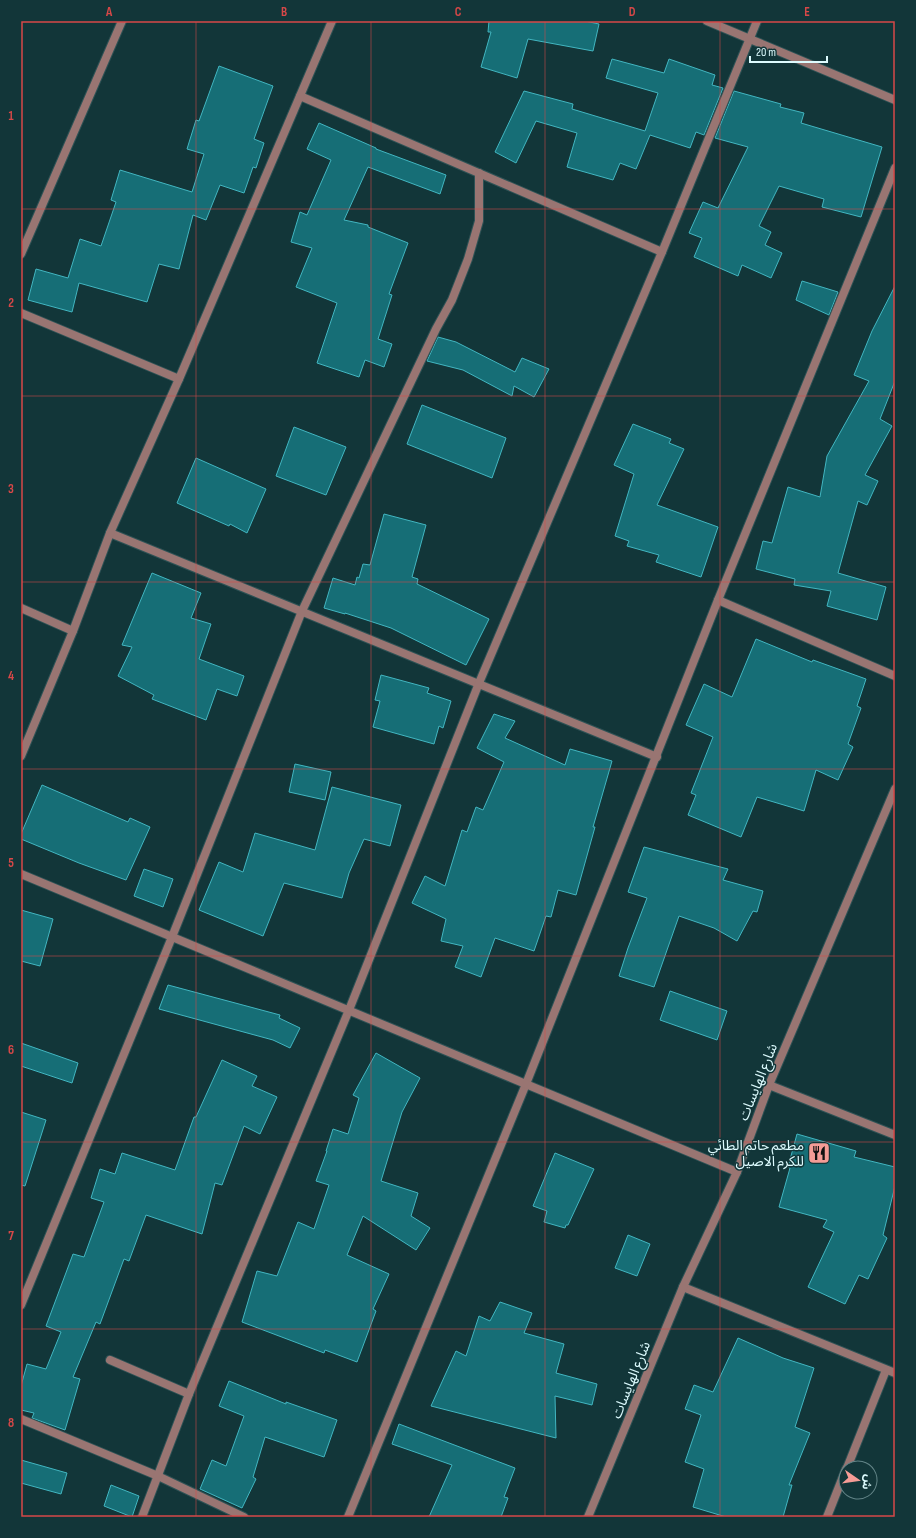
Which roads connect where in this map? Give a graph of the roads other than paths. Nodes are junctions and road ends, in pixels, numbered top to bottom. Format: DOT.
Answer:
graph roads {
  1 [pos="122,21"];
  2 [pos="332,21"];
  3 [pos="707,21"];
  4 [pos="758,21"];
  5 [pos="750,39"];
  6 [pos="300,96"];
  7 [pos="895,100"];
  8 [pos="895,168"];
  9 [pos="479,173"];
  10 [pos="662,252"];
  11 [pos="21,254"];
  12 [pos="21,313"];
  13 [pos="179,378"];
  14 [pos="110,533"];
  15 [pos="718,600"];
  16 [pos="21,608"];
  17 [pos="302,611"];
  18 [pos="73,631"];
  19 [pos="895,676"];
  20 [pos="478,683"];
  21 [pos="21,756"];
  22 [pos="657,757"];
  23 [pos="895,789"];
  24 [pos="21,874"];
  25 [pos="172,937"];
  26 [pos="349,1010"];
  27 [pos="526,1084"];
  28 [pos="769,1085"];
  29 [pos="895,1135"];
  30 [pos="737,1172"];
  31 [pos="683,1287"];
  32 [pos="21,1306"];
  33 [pos="110,1360"];
  34 [pos="886,1370"];
  35 [pos="895,1373"];
  36 [pos="189,1394"];
  37 [pos="21,1419"];
  38 [pos="850,1460"];
  39 [pos="158,1476"];
  40 [pos="838,1489"];
  41 [pos="142,1517"];
  42 [pos="244,1517"];
  43 [pos="348,1517"];
  44 [pos="588,1517"];
  45 [pos="827,1517"];
  1 -- 11 [label="street"];
  2 -- 6 [label="street"];
  3 -- 5 [label="street"];
  4 -- 5 [label="street"];
  5 -- 7 [label="street"];
  5 -- 10 [label="street"];
  6 -- 9 [label="street"];
  6 -- 13 [label="street"];
  8 -- 15 [label="street"];
  9 -- 10 [label="street"];
  9 -- 17 [label="street"];
  10 -- 20 [label="street"];
  12 -- 13 [label="street"];
  13 -- 14 [label="street"];
  14 -- 17 [label="street"];
  14 -- 18 [label="street"];
  15 -- 19 [label="street"];
  15 -- 22 [label="street"];
  16 -- 18 [label="street"];
  17 -- 20 [label="street"];
  17 -- 25 [label="street"];
  18 -- 21 [label="street"];
  20 -- 22 [label="street"];
  20 -- 26 [label="street"];
  22 -- 27 [label="street"];
  23 -- 28 [label="street, شارع الهايسات"];
  24 -- 25 [label="street"];
  25 -- 26 [label="street"];
  25 -- 32 [label="street"];
  26 -- 27 [label="street"];
  26 -- 36 [label="street"];
  27 -- 30 [label="street"];
  27 -- 43 [label="street"];
  28 -- 29 [label="street"];
  28 -- 30 [label="street, شارع الهايسات"];
  30 -- 31 [label="street, شارع الهايسات"];
  31 -- 34 [label="street"];
  31 -- 44 [label="street, شارع الهايسات"];
  33 -- 36 [label="street"];
  34 -- 35 [label="street"];
  34 -- 38 [label="street"];
  36 -- 39 [label="street"];
  37 -- 39 [label="street"];
  39 -- 41 [label="street"];
  39 -- 42 [label="street"];
  40 -- 45 [label="street"];
}
